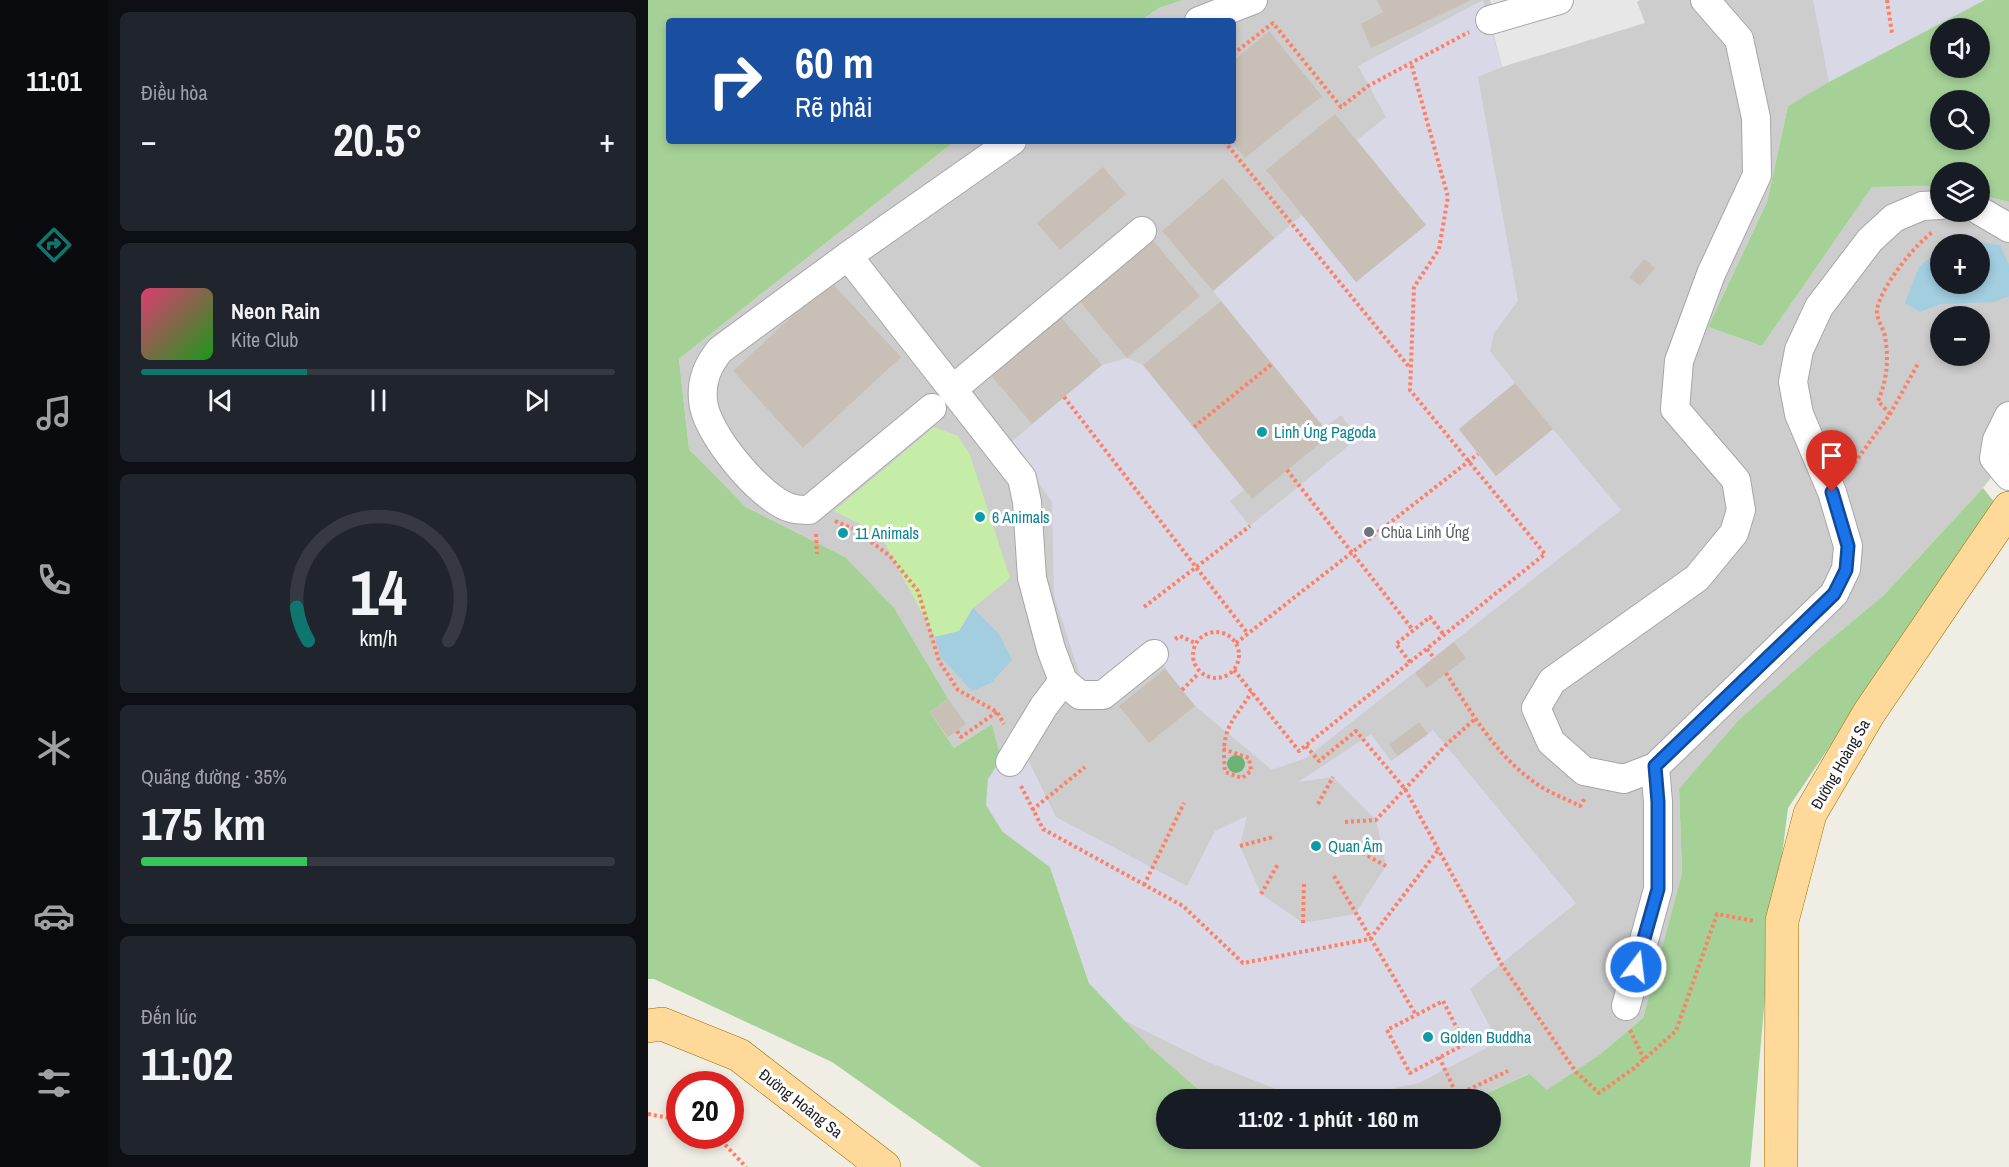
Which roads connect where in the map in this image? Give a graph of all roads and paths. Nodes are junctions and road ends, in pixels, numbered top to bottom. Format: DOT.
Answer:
graph roads {
  1 [pos="1253,0"];
  2 [pos="1559,0"];
  3 [pos="1705,0"];
  4 [pos="1731,0"];
  5 [pos="1887,0"];
  6 [pos="1208,18"];
  7 [pos="1490,20"];
  8 [pos="1892,33"];
  9 [pos="1739,39"];
  10 [pos="1236,52"];
  11 [pos="1411,63"];
  12 [pos="1007,144"];
  13 [pos="1226,144"];
  14 [pos="1930,206"];
  15 [pos="1990,217"];
  16 [pos="2009,228"];
  17 [pos="1142,231"];
  18 [pos="1932,232"];
  19 [pos="848,256"];
  20 [pos="1919,362"];
  21 [pos="1272,364"];
  22 [pos="1410,368"];
  23 [pos="954,389"];
  24 [pos="1064,397"];
  25 [pos="932,408"];
  26 [pos="1890,414"];
  27 [pos="2009,416"];
  28 [pos="1194,427"];
  29 [pos="1478,454"];
  30 [pos="1468,462"];
  31 [pos="1287,470"];
  32 [pos="2009,476"];
  33 [pos="1832,492"];
  34 [pos="2009,508"];
  35 [pos="809,510"];
  36 [pos="1250,526"];
  37 [pos="1353,554"];
  38 [pos="1196,567"];
  39 [pos="1144,607"];
  40 [pos="1413,630"];
  41 [pos="1248,634"];
  42 [pos="1444,635"];
  43 [pos="1236,643"];
  44 [pos="1427,649"];
  45 [pos="1154,654"];
  46 [pos="1434,658"];
  47 [pos="1410,662"];
  48 [pos="1234,670"];
  49 [pos="1199,673"];
  50 [pos="1446,673"];
  51 [pos="1063,681"];
  52 [pos="1182,690"];
  53 [pos="1252,692"];
  54 [pos="1475,719"];
  55 [pos="957,731"];
  56 [pos="1306,746"];
  57 [pos="1223,749"];
  58 [pos="1010,762"];
  59 [pos="1655,766"];
  60 [pos="1085,767"];
  61 [pos="1333,777"];
  62 [pos="1405,789"];
  63 [pos="1184,803"];
  64 [pos="1318,804"];
  65 [pos="1580,806"];
  66 [pos="1032,810"];
  67 [pos="1345,822"];
  68 [pos="1273,837"];
  69 [pos="1240,846"];
  70 [pos="1352,847"];
  71 [pos="1438,849"];
  72 [pos="1278,864"];
  73 [pos="1386,866"];
  74 [pos="1334,876"];
  75 [pos="1304,882"];
  76 [pos="1144,885"];
  77 [pos="1261,894"];
  78 [pos="1782,921"];
  79 [pos="1303,923"];
  80 [pos="1370,939"];
  81 [pos="1626,1006"];
  82 [pos="1416,1016"];
  83 [pos="648,1026"];
  84 [pos="1439,1057"];
  85 [pos="1508,1071"];
  86 [pos="1453,1089"];
  87 [pos="1469,1089"];
  88 [pos="648,1114"];
  89 [pos="666,1117"];
  90 [pos="729,1149"];
  91 [pos="746,1167"];
  92 [pos="884,1167"];
  93 [pos="1781,1167"];
  1 -- 6 [label="lane"];
  2 -- 7 [label="lane"];
  3 -- 9 [label="lane"];
  4 -- 9 [label="lane"];
  5 -- 8 [label="path"];
  7 -- 11 [label="path"];
  9 -- 59 [label="lane"];
  10 -- 11 [label="path"];
  11 -- 22 [label="path"];
  12 -- 19 [label="lane"];
  13 -- 22 [label="path"];
  14 -- 33 [label="lane"];
  15 -- 16 [label="lane"];
  17 -- 23 [label="lane"];
  18 -- 26 [label="path"];
  19 -- 23 [label="lane"];
  19 -- 35 [label="lane"];
  20 -- 26 [label="path"];
  21 -- 28 [label="path"];
  22 -- 30 [label="path"];
  23 -- 51 [label="lane"];
  24 -- 38 [label="path"];
  25 -- 35 [label="lane"];
  26 -- 33 [label="path"];
  27 -- 32 [label="lane"];
  29 -- 30 [label="path"];
  30 -- 37 [label="path"];
  30 -- 42 [label="path"];
  31 -- 37 [label="path"];
  33 -- 59 [label="lane"];
  34 -- 78 [label="main road, Đường Hoàng Sa"];
  35 -- 55 [label="path"];
  36 -- 38 [label="path"];
  37 -- 40 [label="path"];
  37 -- 41 [label="path"];
  38 -- 39 [label="path"];
  38 -- 41 [label="path"];
  40 -- 42 [label="path"];
  40 -- 47 [label="path"];
  41 -- 43 [label="path"];
  42 -- 44 [label="path"];
  43 -- 48 [label="path"];
  43 -- 49 [label="path"];
  44 -- 46 [label="path"];
  44 -- 47 [label="path"];
  45 -- 51 [label="lane"];
  47 -- 56 [label="path"];
  48 -- 49 [label="path"];
  48 -- 53 [label="path"];
  49 -- 52 [label="path"];
  50 -- 54 [label="path"];
  51 -- 58 [label="lane"];
  53 -- 56 [label="path"];
  53 -- 57 [label="path"];
  54 -- 62 [label="path"];
  54 -- 65 [label="path"];
  56 -- 62 [label="path"];
  57 -- 57 [label="path"];
  58 -- 66 [label="path"];
  59 -- 81 [label="lane"];
  60 -- 66 [label="path"];
  61 -- 64 [label="path"];
  62 -- 67 [label="path"];
  62 -- 71 [label="path"];
  63 -- 76 [label="path"];
  66 -- 76 [label="path"];
  68 -- 69 [label="path"];
  70 -- 73 [label="path"];
  71 -- 78 [label="path"];
  71 -- 80 [label="path"];
  72 -- 77 [label="path"];
  74 -- 80 [label="path"];
  75 -- 79 [label="path"];
  76 -- 80 [label="path"];
  78 -- 93 [label="main road, Đường Hoàng Sa"];
  80 -- 82 [label="path"];
  82 -- 84 [label="path"];
  82 -- 84 [label="path"];
  83 -- 92 [label="main road, Đường Hoàng Sa"];
  84 -- 86 [label="path"];
  85 -- 87 [label="path"];
  88 -- 89 [label="path"];
  90 -- 91 [label="path"];
}
